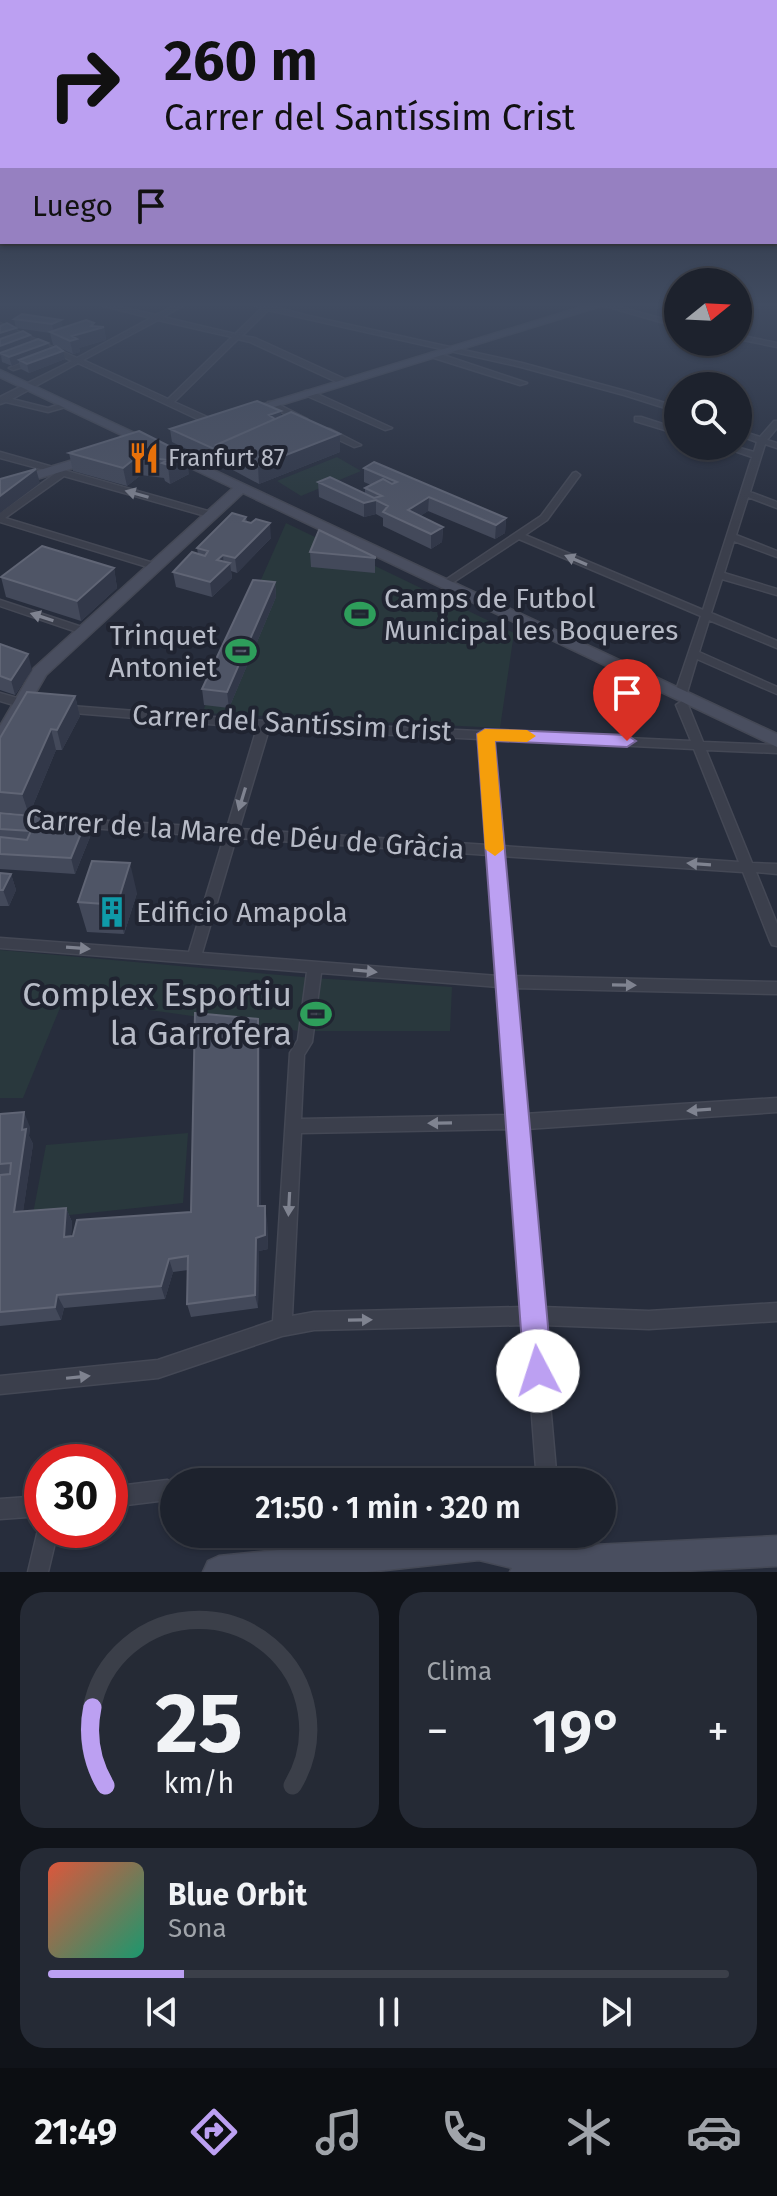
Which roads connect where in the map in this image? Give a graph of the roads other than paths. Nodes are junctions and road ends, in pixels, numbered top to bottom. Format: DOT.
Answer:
graph roads {
  1 [pos="10,378"];
  2 [pos="40,378"];
  3 [pos="116,378"];
  4 [pos="195,378"];
  5 [pos="336,378"];
  6 [pos="356,378"];
  7 [pos="508,378"];
  8 [pos="566,378"];
  9 [pos="344,382"];
  10 [pos="523,383"];
  11 [pos="25,386"];
  12 [pos="308,393"];
  13 [pos="2,400"];
  14 [pos="169,403"];
  15 [pos="66,404"];
  16 [pos="271,404"];
  17 [pos="664,405"];
  18 [pos="638,419"];
  19 [pos="211,422"];
  20 [pos="777,424"];
  21 [pos="196,427"];
  22 [pos="664,427"];
  23 [pos="388,428"];
  24 [pos="165,436"];
  25 [pos="752,437"];
  26 [pos="762,440"];
  27 [pos="145,442"];
  28 [pos="357,445"];
  29 [pos="777,446"];
  30 [pos="130,447"];
  31 [pos="107,454"];
  32 [pos="752,454"];
  33 [pos="0,455"];
  34 [pos="757,456"];
  35 [pos="57,471"];
  36 [pos="576,475"];
  37 [pos="0,486"];
  38 [pos="240,489"];
  39 [pos="745,493"];
  40 [pos="777,505"];
  41 [pos="212,515"];
  42 [pos="0,518"];
  43 [pos="518,535"];
  44 [pos="731,536"];
  45 [pos="777,554"];
  46 [pos="157,567"];
  47 [pos="719,575"];
  48 [pos="442,585"];
  49 [pos="777,592"];
  50 [pos="0,603"];
  51 [pos="706,615"];
  52 [pos="84,631"];
  53 [pos="777,645"];
  54 [pos="694,654"];
  55 [pos="777,691"];
  56 [pos="0,697"];
  57 [pos="681,700"];
  58 [pos="21,704"];
  59 [pos="264,725"];
  60 [pos="485,734"];
  61 [pos="0,740"];
  62 [pos="777,741"];
  63 [pos="698,745"];
  64 [pos="777,749"];
  65 [pos="62,822"];
  66 [pos="231,834"];
  67 [pos="495,851"];
  68 [pos="748,867"];
  69 [pos="777,869"];
  70 [pos="777,941"];
  71 [pos="0,943"];
  72 [pos="194,957"];
  73 [pos="315,967"];
  74 [pos="506,982"];
  75 [pos="777,988"];
  76 [pos="777,1105"];
  77 [pos="517,1122"];
  78 [pos="294,1126"];
  79 [pos="777,1312"];
  80 [pos="533,1316"];
  81 [pos="282,1327"];
  82 [pos="0,1385"];
  83 [pos="546,1468"];
  84 [pos="160,1491"];
  85 [pos="128,1495"];
  86 [pos="24,1507"];
  87 [pos="0,1509"];
  88 [pos="44,1548"];
  89 [pos="777,1551"];
  90 [pos="546,1560"];
  91 [pos="38,1572"];
  92 [pos="219,1572"];
  1 -- 11 [label="street"];
  2 -- 11 [label="street"];
  3 -- 14 [label="street"];
  4 -- 14 [label="street"];
  5 -- 9 [label="street"];
  6 -- 9 [label="street"];
  7 -- 10 [label="street"];
  8 -- 17 [label="street"];
  9 -- 12 [label="street"];
  11 -- 13 [label="street"];
  11 -- 15 [label="street"];
  12 -- 16 [label="street"];
  12 -- 23 [label="street"];
  13 -- 15 [label="street"];
  14 -- 19 [label="street"];
  15 -- 27 [label="street"];
  16 -- 19 [label="street"];
  16 -- 28 [label="street"];
  18 -- 22 [label="street"];
  19 -- 21 [label="street"];
  20 -- 26 [label="street"];
  24 -- 27 [label="street"];
  25 -- 26 [label="street"];
  26 -- 29 [label="street"];
  26 -- 34 [label="street"];
  27 -- 30 [label="street"];
  27 -- 38 [label="street"];
  31 -- 35 [label="street"];
  32 -- 34 [label="street"];
  33 -- 35 [label="street"];
  34 -- 39 [label="street"];
  35 -- 37 [label="street"];
  41 -- 35 [label="street, one-way"];
  35 -- 42 [label="street"];
  36 -- 43 [label="street"];
  38 -- 41 [label="street"];
  38 -- 48 [label="street"];
  39 -- 40 [label="street"];
  39 -- 44 [label="street"];
  41 -- 46 [label="street"];
  42 -- 46 [label="street"];
  43 -- 48 [label="street"];
  51 -- 43 [label="street, one-way"];
  44 -- 45 [label="street"];
  44 -- 47 [label="street"];
  46 -- 52 [label="street"];
  47 -- 49 [label="street"];
  47 -- 51 [label="street"];
  48 -- 57 [label="street"];
  52 -- 50 [label="street, one-way"];
  51 -- 53 [label="street"];
  51 -- 54 [label="street"];
  52 -- 58 [label="street"];
  54 -- 55 [label="street"];
  54 -- 57 [label="street"];
  56 -- 58 [label="street, Carrer del Santíssim Crist"];
  57 -- 62 [label="street"];
  57 -- 63 [label="street"];
  57 -- 64 [label="street"];
  58 -- 59 [label="street, Carrer del Santíssim Crist"];
  58 -- 61 [label="street"];
  59 -- 60 [label="street, Carrer del Santíssim Crist"];
  59 -- 66 [label="street, one-way"];
  60 -- 63 [label="street, Carrer del Santíssim Crist"];
  60 -- 67 [label="street"];
  63 -- 64 [label="street, Carrer del Santíssim Crist"];
  63 -- 68 [label="street"];
  65 -- 66 [label="street, Carrer de la Mare de Déu de Gràcia"];
  66 -- 67 [label="street, Carrer de la Mare de Déu de Gràcia"];
  66 -- 72 [label="street"];
  68 -- 67 [label="street, Carrer de la Mare de Déu de Gràcia, one-way"];
  67 -- 74 [label="street"];
  68 -- 69 [label="street, Carrer de la Mare de Déu de Gràcia"];
  68 -- 70 [label="street"];
  71 -- 72 [label="street, one-way"];
  72 -- 73 [label="street"];
  73 -- 74 [label="street, one-way"];
  73 -- 78 [label="street"];
  74 -- 75 [label="street, one-way"];
  74 -- 77 [label="street"];
  76 -- 77 [label="street, one-way"];
  77 -- 78 [label="street, one-way"];
  77 -- 80 [label="street"];
  78 -- 81 [label="street, one-way"];
  79 -- 80 [label="street"];
  81 -- 80 [label="street, one-way"];
  80 -- 83 [label="street"];
  82 -- 81 [label="street, one-way"];
  84 -- 85 [label="street"];
  86 -- 87 [label="street"];
  88 -- 91 [label="street"];
  89 -- 90 [label="street"];
  90 -- 92 [label="street"];
}
